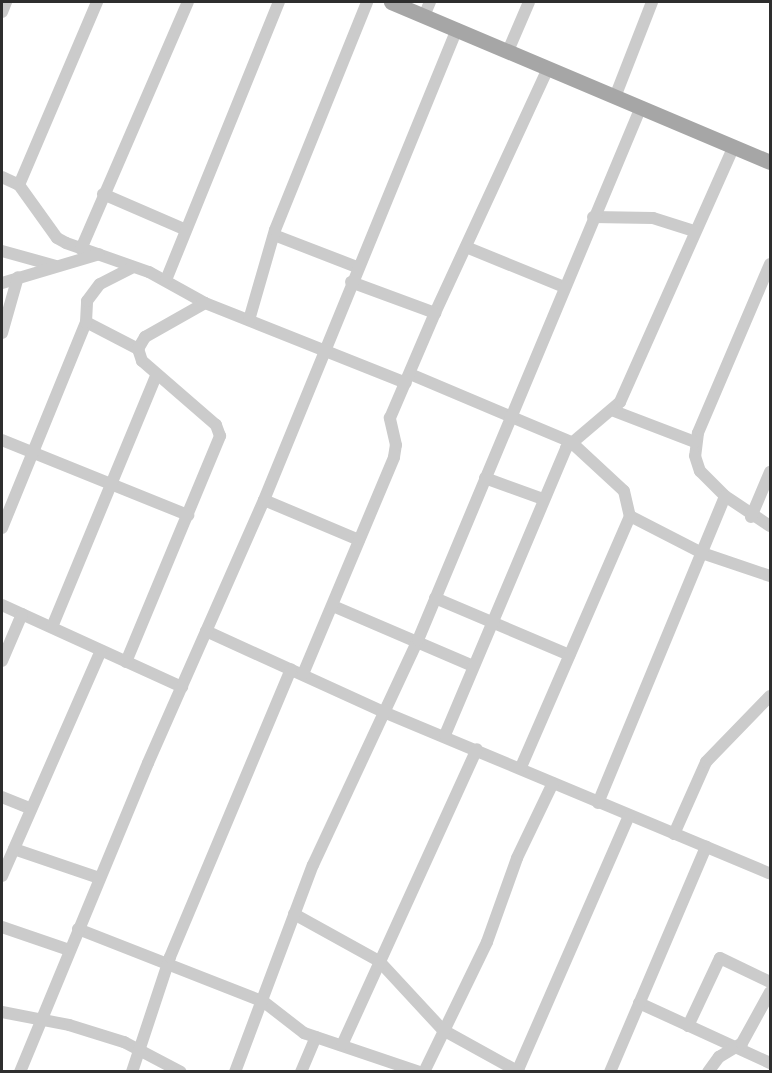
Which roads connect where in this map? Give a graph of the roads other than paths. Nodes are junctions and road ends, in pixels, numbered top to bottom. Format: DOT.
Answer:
graph roads {
  1 [pos="6,2"];
  2 [pos="97,2"];
  3 [pos="188,2"];
  4 [pos="279,2"];
  5 [pos="367,2"];
  6 [pos="391,2"];
  7 [pos="529,2"];
  8 [pos="652,2"];
  9 [pos="427,9"];
  10 [pos="2,12"];
  11 [pos="457,29"];
  12 [pos="508,51"];
  13 [pos="548,69"];
  14 [pos="615,97"];
  15 [pos="641,107"];
  16 [pos="734,146"];
  17 [pos="771,162"];
  18 [pos="2,177"];
  19 [pos="19,185"];
  20 [pos="103,194"];
  21 [pos="593,217"];
  22 [pos="186,230"];
  23 [pos="694,231"];
  24 [pos="274,235"];
  25 [pos="466,247"];
  26 [pos="81,249"];
  27 [pos="4,250"];
  28 [pos="99,254"];
  29 [pos="771,264"];
  30 [pos="57,266"];
  31 [pos="133,267"];
  32 [pos="357,267"];
  33 [pos="18,277"];
  34 [pos="166,280"];
  35 [pos="351,282"];
  36 [pos="2,283"];
  37 [pos="564,287"];
  38 [pos="758,291"];
  39 [pos="771,296"];
  40 [pos="205,303"];
  41 [pos="435,313"];
  42 [pos="249,320"];
  43 [pos="86,322"];
  44 [pos="2,333"];
  45 [pos="138,349"];
  46 [pos="325,351"];
  47 [pos="156,376"];
  48 [pos="408,379"];
  49 [pos="614,411"];
  50 [pos="510,417"];
  51 [pos="2,440"];
  52 [pos="571,442"];
  53 [pos="696,442"];
  54 [pos="35,453"];
  55 [pos="770,475"];
  56 [pos="485,478"];
  57 [pos="112,483"];
  58 [pos="725,496"];
  59 [pos="543,499"];
  60 [pos="264,500"];
  61 [pos="188,516"];
  62 [pos="630,516"];
  63 [pos="752,517"];
  64 [pos="771,526"];
  65 [pos="2,528"];
  66 [pos="358,540"];
  67 [pos="702,553"];
  68 [pos="771,576"];
  69 [pos="435,598"];
  70 [pos="2,605"];
  71 [pos="333,606"];
  72 [pos="22,614"];
  73 [pos="491,622"];
  74 [pos="52,627"];
  75 [pos="206,632"];
  76 [pos="418,640"];
  77 [pos="101,651"];
  78 [pos="569,655"];
  79 [pos="2,661"];
  80 [pos="126,662"];
  81 [pos="473,666"];
  82 [pos="297,671"];
  83 [pos="182,687"];
  84 [pos="771,696"];
  85 [pos="386,713"];
  86 [pos="445,735"];
  87 [pos="477,749"];
  88 [pos="521,767"];
  89 [pos="553,783"];
  90 [pos="2,797"];
  91 [pos="598,803"];
  92 [pos="31,809"];
  93 [pos="629,816"];
  94 [pos="674,834"];
  95 [pos="706,847"];
  96 [pos="14,849"];
  97 [pos="2,874"];
  98 [pos="771,874"];
  99 [pos="99,878"];
  100 [pos="294,914"];
  101 [pos="2,927"];
  102 [pos="78,929"];
  103 [pos="69,950"];
  104 [pos="167,964"];
  105 [pos="382,964"];
  106 [pos="771,982"];
  107 [pos="771,992"];
  108 [pos="264,1002"];
  109 [pos="639,1003"];
  110 [pos="2,1012"];
  111 [pos="41,1021"];
  112 [pos="688,1026"];
  113 [pos="443,1030"];
  114 [pos="316,1036"];
  115 [pos="342,1045"];
  116 [pos="735,1047"];
  117 [pos="141,1048"];
  118 [pos="771,1063"];
  119 [pos="389,1067"];
  120 [pos="20,1071"];
  121 [pos="132,1071"];
  122 [pos="181,1071"];
  123 [pos="235,1071"];
  124 [pos="301,1071"];
  125 [pos="422,1071"];
  126 [pos="518,1071"];
  127 [pos="610,1071"];
  128 [pos="708,1071"];
  1 -- 10 [label="street"];
  2 -- 19 [label="street"];
  3 -- 20 [label="street"];
  4 -- 22 [label="street"];
  5 -- 24 [label="street"];
  6 -- 9 [label="main road"];
  7 -- 12 [label="street"];
  8 -- 14 [label="street"];
  9 -- 11 [label="main road"];
  11 -- 12 [label="main road"];
  11 -- 32 [label="street"];
  12 -- 13 [label="main road"];
  13 -- 14 [label="main road"];
  13 -- 25 [label="street"];
  14 -- 15 [label="main road"];
  15 -- 16 [label="main road"];
  15 -- 21 [label="street"];
  16 -- 17 [label="main road"];
  16 -- 23 [label="street"];
  18 -- 19 [label="street"];
  19 -- 26 [label="street"];
  20 -- 22 [label="street"];
  20 -- 26 [label="street"];
  21 -- 23 [label="street"];
  21 -- 37 [label="street"];
  22 -- 34 [label="street"];
  23 -- 49 [label="street"];
  24 -- 32 [label="street"];
  24 -- 42 [label="street"];
  25 -- 37 [label="street"];
  25 -- 41 [label="street"];
  26 -- 28 [label="street"];
  27 -- 30 [label="street"];
  28 -- 30 [label="street"];
  28 -- 31 [label="street"];
  29 -- 38 [label="street"];
  30 -- 33 [label="street"];
  31 -- 34 [label="street"];
  31 -- 43 [label="street"];
  32 -- 35 [label="street"];
  33 -- 36 [label="street"];
  33 -- 44 [label="street"];
  34 -- 40 [label="street"];
  35 -- 41 [label="street"];
  35 -- 46 [label="street"];
  37 -- 50 [label="street"];
  38 -- 39 [label="street"];
  38 -- 53 [label="street"];
  40 -- 42 [label="street"];
  40 -- 45 [label="street"];
  41 -- 48 [label="street"];
  42 -- 46 [label="street"];
  43 -- 45 [label="street"];
  43 -- 54 [label="street"];
  45 -- 47 [label="street"];
  46 -- 48 [label="street"];
  46 -- 60 [label="street"];
  47 -- 57 [label="street"];
  47 -- 61 [label="street"];
  48 -- 50 [label="street"];
  48 -- 66 [label="street"];
  49 -- 52 [label="street"];
  49 -- 53 [label="street"];
  50 -- 52 [label="street"];
  50 -- 56 [label="street"];
  51 -- 54 [label="street"];
  52 -- 59 [label="street"];
  52 -- 62 [label="street"];
  53 -- 58 [label="street"];
  54 -- 57 [label="street"];
  54 -- 65 [label="street"];
  55 -- 63 [label="street"];
  56 -- 59 [label="street"];
  56 -- 69 [label="street"];
  57 -- 61 [label="street"];
  57 -- 74 [label="street"];
  58 -- 63 [label="street"];
  58 -- 67 [label="street"];
  59 -- 73 [label="street"];
  60 -- 66 [label="street"];
  60 -- 75 [label="street"];
  61 -- 80 [label="street"];
  62 -- 67 [label="street"];
  62 -- 78 [label="street"];
  63 -- 64 [label="street"];
  66 -- 71 [label="street"];
  67 -- 68 [label="street"];
  67 -- 91 [label="street"];
  69 -- 73 [label="street"];
  69 -- 76 [label="street"];
  70 -- 72 [label="street"];
  71 -- 76 [label="street"];
  71 -- 82 [label="street"];
  72 -- 74 [label="street"];
  72 -- 79 [label="street"];
  73 -- 78 [label="street"];
  73 -- 81 [label="street"];
  74 -- 77 [label="street"];
  75 -- 82 [label="street"];
  75 -- 83 [label="street"];
  76 -- 81 [label="street"];
  76 -- 85 [label="street"];
  77 -- 80 [label="street"];
  77 -- 92 [label="street"];
  78 -- 88 [label="street"];
  80 -- 83 [label="street"];
  81 -- 86 [label="street"];
  82 -- 85 [label="street"];
  82 -- 104 [label="street"];
  83 -- 99 [label="street"];
  84 -- 94 [label="street"];
  85 -- 86 [label="street"];
  85 -- 100 [label="street"];
  86 -- 87 [label="street"];
  87 -- 88 [label="street"];
  87 -- 105 [label="street"];
  88 -- 89 [label="street"];
  89 -- 91 [label="street"];
  89 -- 113 [label="street"];
  90 -- 92 [label="street"];
  91 -- 93 [label="street"];
  92 -- 96 [label="street"];
  93 -- 94 [label="street"];
  93 -- 126 [label="street"];
  94 -- 95 [label="street"];
  95 -- 98 [label="street"];
  95 -- 109 [label="street"];
  96 -- 97 [label="street"];
  96 -- 99 [label="street"];
  99 -- 102 [label="street"];
  100 -- 105 [label="street"];
  100 -- 108 [label="street"];
  101 -- 103 [label="street"];
  102 -- 103 [label="street"];
  102 -- 104 [label="street"];
  103 -- 111 [label="street"];
  104 -- 108 [label="street"];
  104 -- 117 [label="street"];
  105 -- 113 [label="street"];
  105 -- 115 [label="street"];
  106 -- 112 [label="street"];
  107 -- 116 [label="street"];
  108 -- 114 [label="street"];
  108 -- 123 [label="street"];
  109 -- 112 [label="street"];
  109 -- 127 [label="street"];
  110 -- 111 [label="street"];
  111 -- 117 [label="street"];
  111 -- 120 [label="street"];
  112 -- 116 [label="street"];
  113 -- 125 [label="street"];
  113 -- 126 [label="street"];
  114 -- 115 [label="street"];
  114 -- 124 [label="street"];
  115 -- 119 [label="street"];
  116 -- 118 [label="street"];
  116 -- 128 [label="street"];
  117 -- 121 [label="street"];
  117 -- 122 [label="street"];
  119 -- 125 [label="street"];
}
